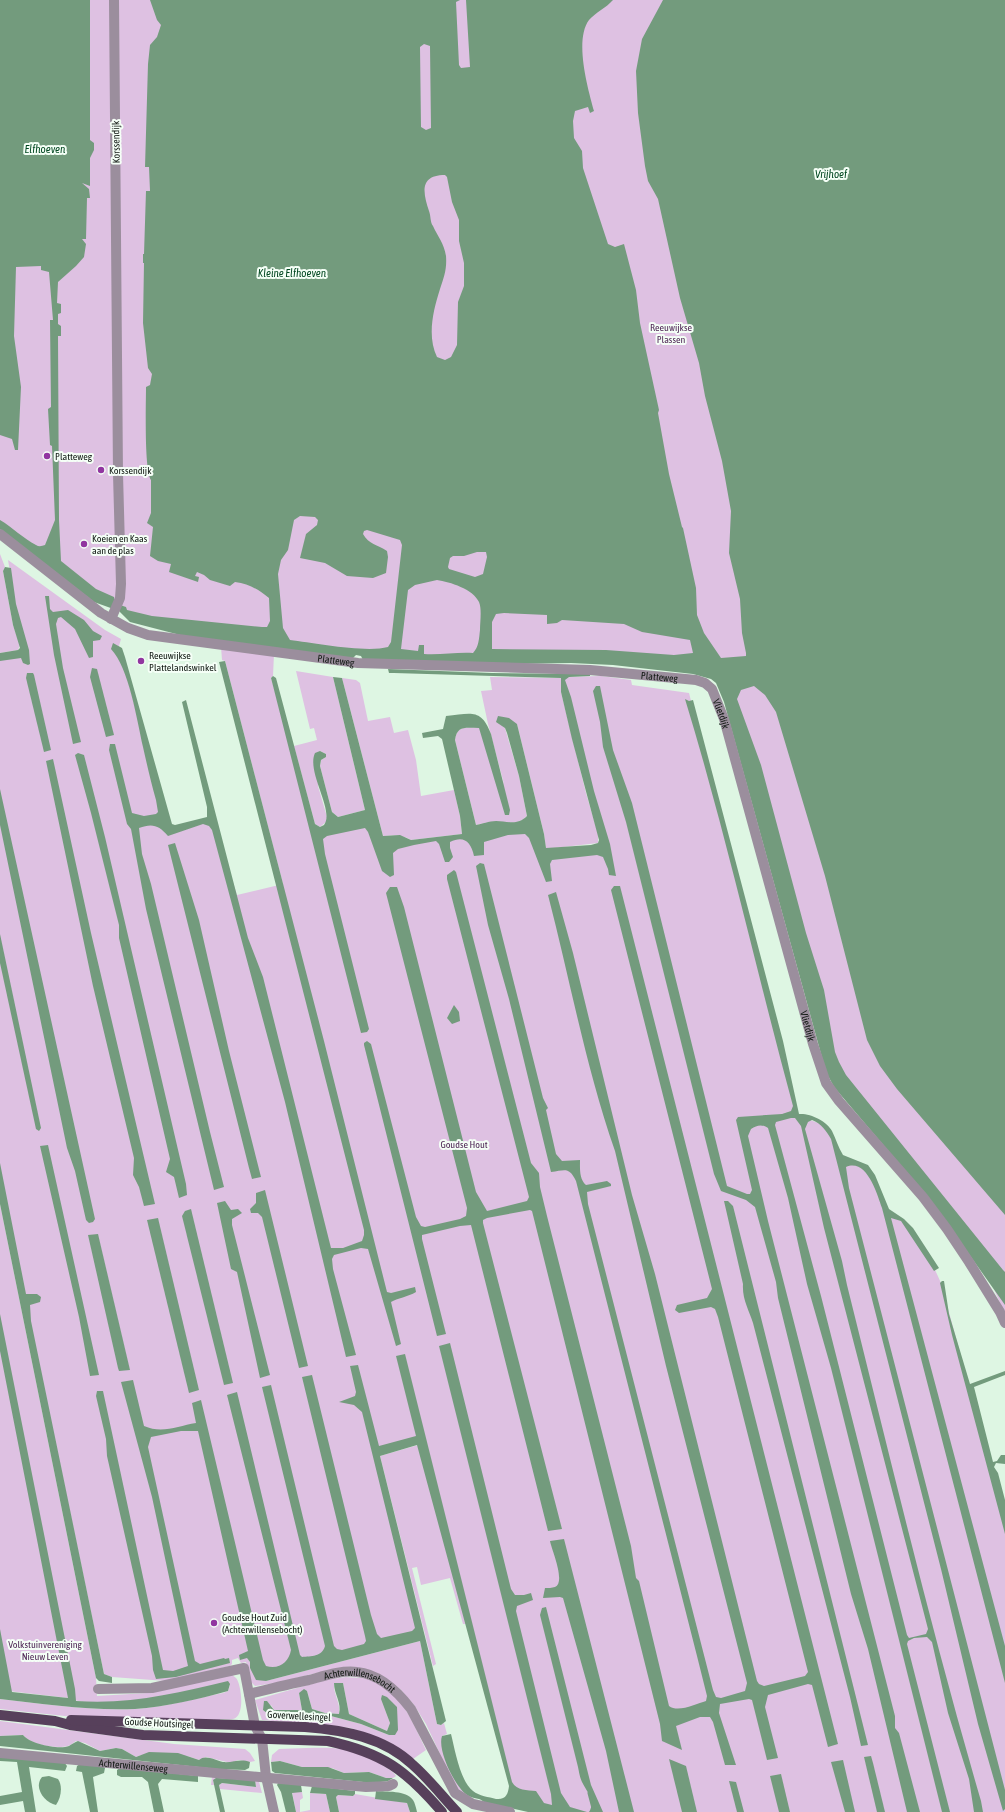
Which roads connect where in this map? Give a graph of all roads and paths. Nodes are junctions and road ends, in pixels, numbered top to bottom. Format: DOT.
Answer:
graph roads {
  1 [pos="114,0"];
  2 [pos="0,534"];
  3 [pos="115,611"];
  4 [pos="705,683"];
  5 [pos="1005,1323"];
  6 [pos="98,1689"];
  7 [pos="249,1694"];
  8 [pos="0,1715"];
  9 [pos="55,1721"];
  10 [pos="255,1726"];
  11 [pos="262,1739"];
  12 [pos="0,1752"];
  13 [pos="266,1778"];
  14 [pos="393,1784"];
  15 [pos="274,1812"];
  16 [pos="442,1812"];
  17 [pos="457,1812"];
  18 [pos="510,1812"];
  1 -- 3 [label="street, Korssendijk"];
  2 -- 3 [label="street, Platteweg"];
  3 -- 4 [label="street, Platteweg"];
  4 -- 5 [label="street, Vlietdijk"];
  6 -- 7 [label="street"];
  7 -- 10 [label="street"];
  7 -- 18 [label="street, Achterwillensebocht"];
  8 -- 9 [label="main road, Goudse Houtsingel"];
  9 -- 10 [label="main road, Goudse Houtsingel"];
  9 -- 11 [label="main road, Goudse Houtsingel"];
  10 -- 11 [label="street"];
  10 -- 17 [label="main road, Goverwellesingel"];
  11 -- 13 [label="street"];
  11 -- 16 [label="main road"];
  12 -- 13 [label="street, Achterwillenseweg"];
  13 -- 14 [label="street, Achterwillenseweg"];
  13 -- 15 [label="street"];
}
